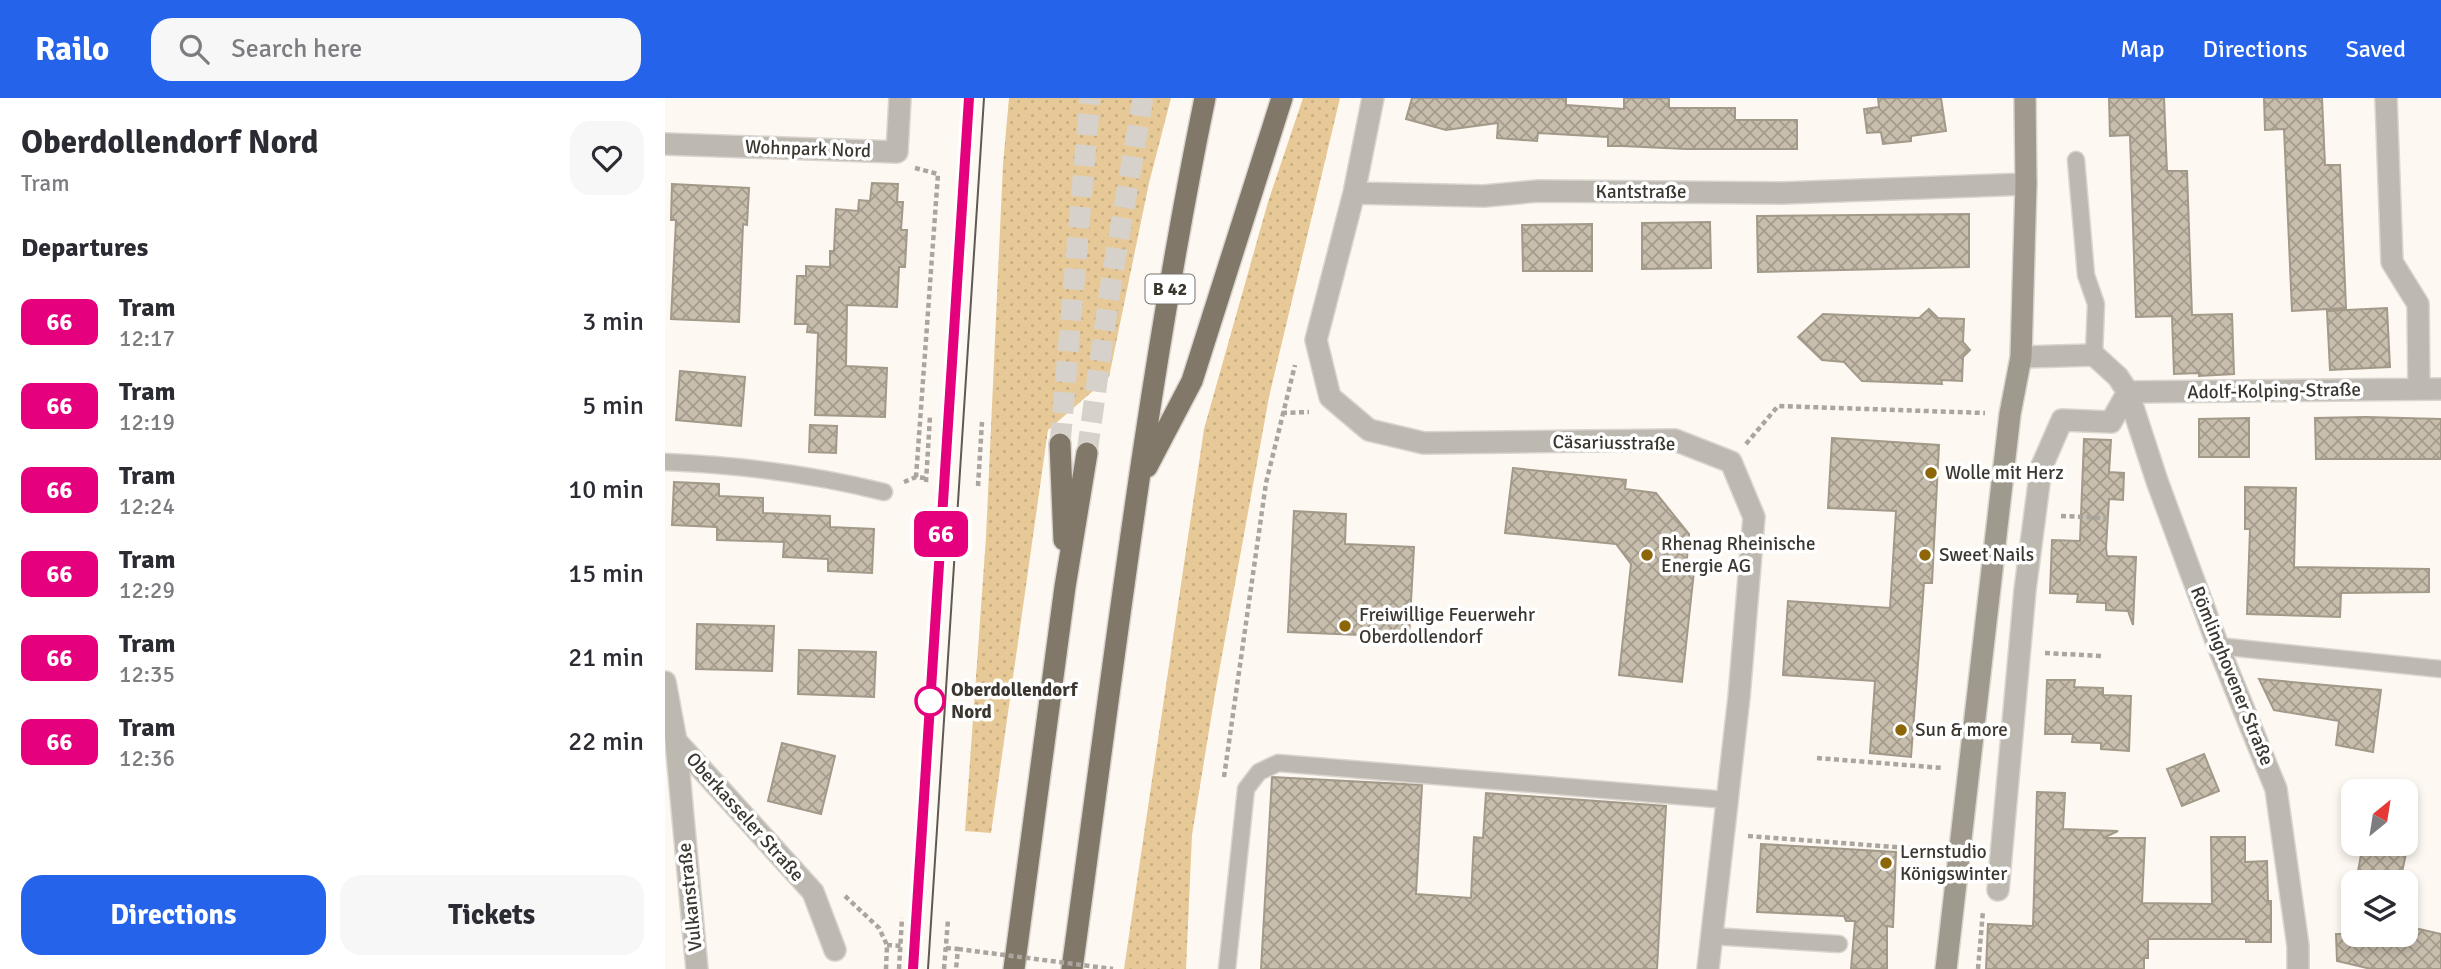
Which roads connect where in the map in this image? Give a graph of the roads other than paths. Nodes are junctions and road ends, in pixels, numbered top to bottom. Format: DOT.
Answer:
graph roads {
  1 [pos="900,98"];
  2 [pos="1205,98"];
  3 [pos="1282,98"];
  4 [pos="1373,98"];
  5 [pos="2025,98"];
  6 [pos="2386,98"];
  7 [pos="665,144"];
  8 [pos="2076,160"];
  9 [pos="2026,184"];
  10 [pos="1354,193"];
  11 [pos="2094,355"];
  12 [pos="2021,357"];
  13 [pos="2420,389"];
  14 [pos="2441,389"];
  15 [pos="2128,392"];
  16 [pos="1060,444"];
  17 [pos="1087,453"];
  18 [pos="665,462"];
  19 [pos="1139,481"];
  20 [pos="884,492"];
  21 [pos="1065,587"];
  22 [pos="2218,646"];
  23 [pos="2441,668"];
  24 [pos="665,682"];
  25 [pos="676,741"];
  26 [pos="1727,800"];
  27 [pos="1998,890"];
  28 [pos="1711,936"];
  29 [pos="1839,944"];
  30 [pos="835,950"];
  31 [pos="697,969"];
  32 [pos="1014,969"];
  33 [pos="1072,969"];
  34 [pos="1227,969"];
  35 [pos="1708,969"];
  36 [pos="1946,969"];
  37 [pos="2298,969"];
  1 -- 7 [label="street, Wohnpark Nord"];
  2 -- 19 [label="highway, B 42"];
  3 -- 19 [label="highway, B 42"];
  4 -- 10 [label="street"];
  5 -- 9 [label="main road"];
  6 -- 13 [label="street"];
  8 -- 11 [label="lane"];
  9 -- 10 [label="street, Kantstraße"];
  9 -- 12 [label="main road"];
  10 -- 26 [label="street, Cäsariusstraße"];
  11 -- 12 [label="street"];
  11 -- 15 [label="street, Römlinghovener Straße"];
  12 -- 36 [label="main road"];
  13 -- 14 [label="street, Adolf-Kolping-Straße"];
  13 -- 15 [label="street, Adolf-Kolping-Straße"];
  15 -- 22 [label="street, Römlinghovener Straße"];
  15 -- 27 [label="street"];
  16 -- 21 [label="highway"];
  17 -- 21 [label="highway"];
  18 -- 20 [label="lane"];
  19 -- 33 [label="highway, B 42"];
  21 -- 32 [label="highway"];
  22 -- 23 [label="lane"];
  22 -- 37 [label="street, Römlinghovener Straße"];
  24 -- 25 [label="street, Oberkasseler Straße"];
  25 -- 30 [label="street, Oberkasseler Straße"];
  25 -- 31 [label="street, Vulkanstraße"];
  26 -- 28 [label="street"];
  26 -- 34 [label="lane"];
  28 -- 29 [label="lane"];
  28 -- 35 [label="street"];
}
